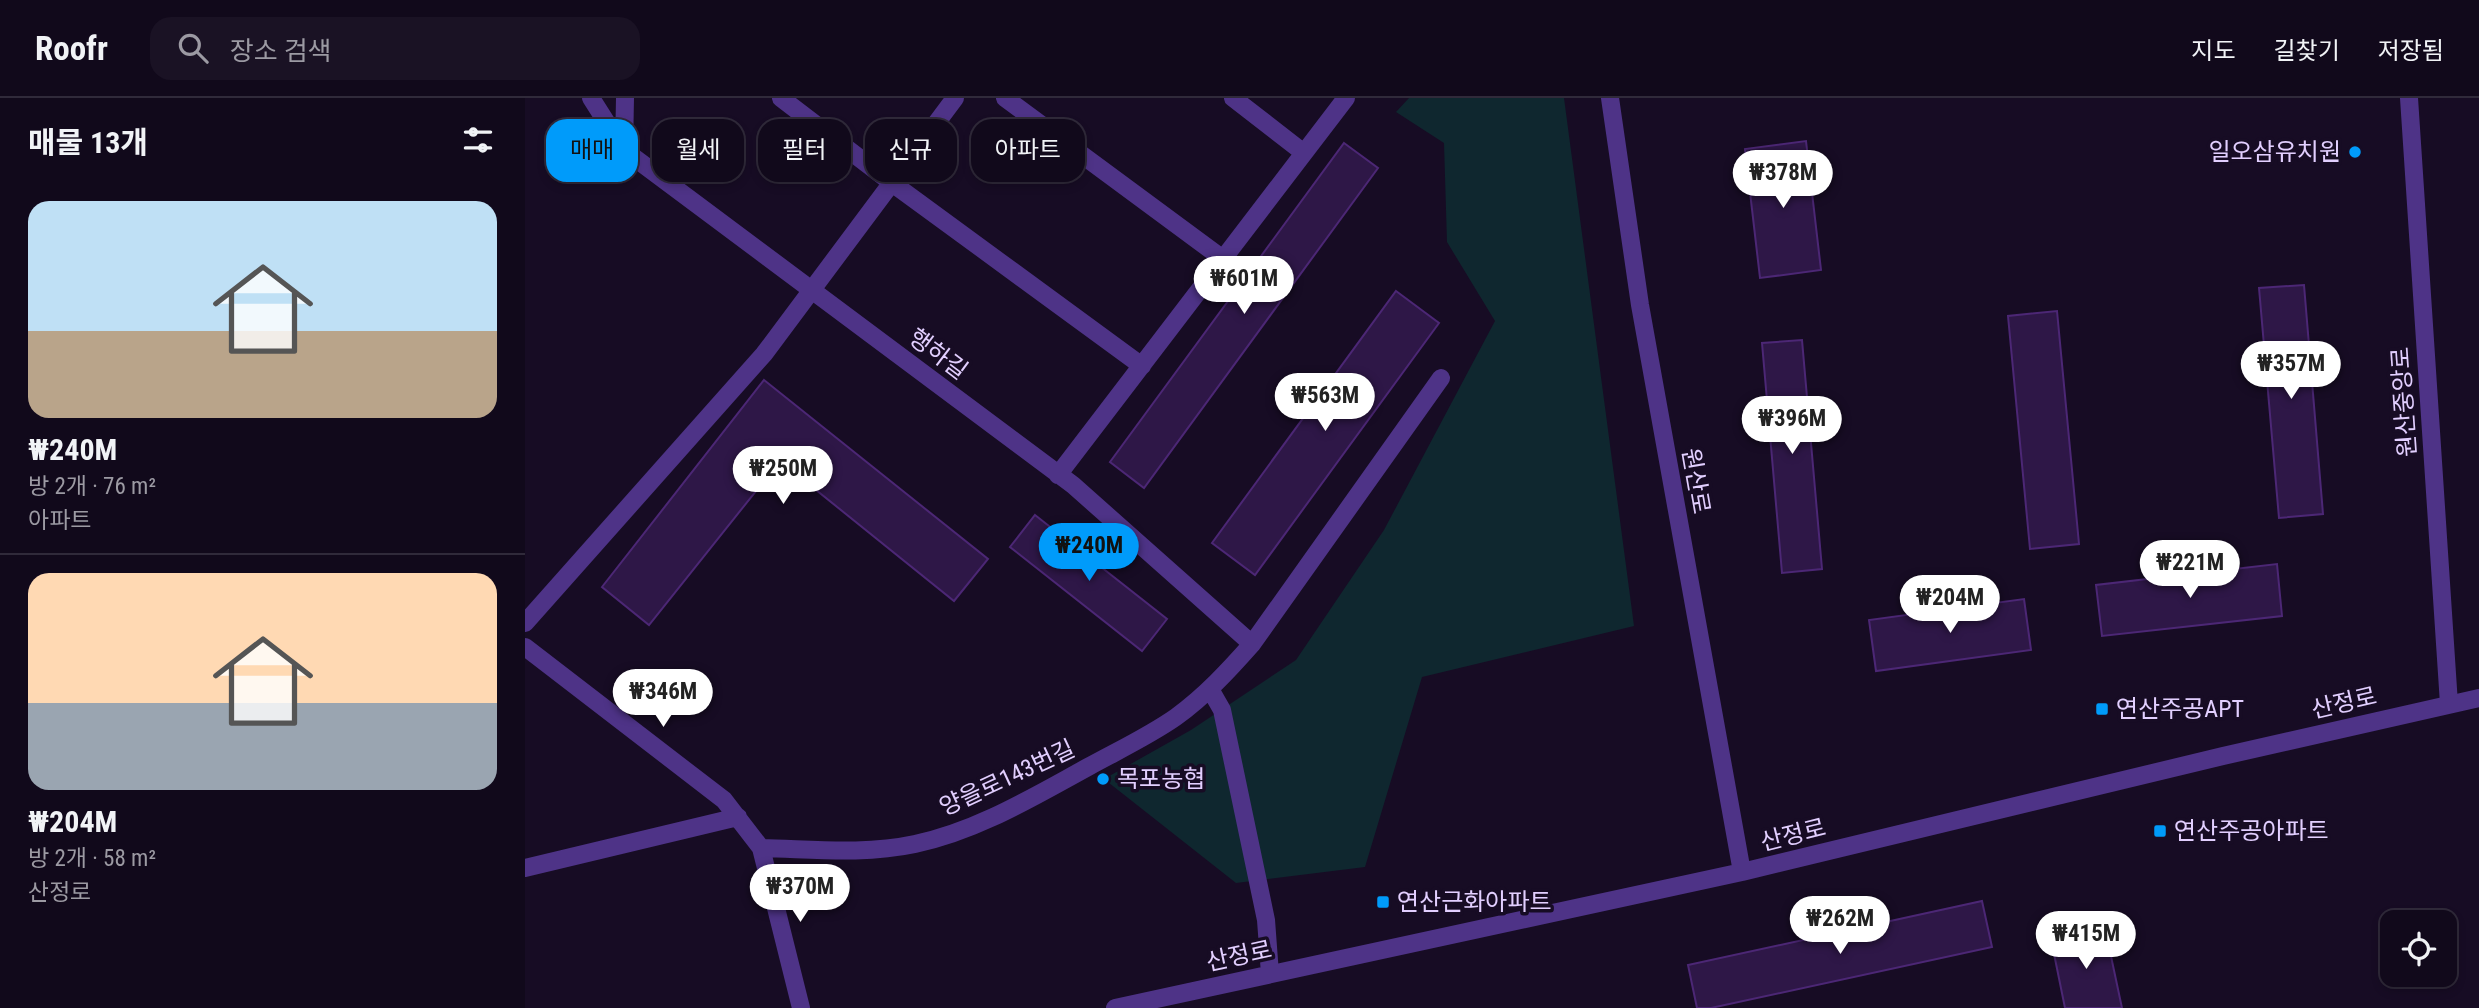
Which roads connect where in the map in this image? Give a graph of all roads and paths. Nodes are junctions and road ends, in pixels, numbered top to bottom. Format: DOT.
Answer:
graph roads {
  1 [pos="591,98"];
  2 [pos="625,98"];
  3 [pos="781,98"];
  4 [pos="955,98"];
  5 [pos="1005,98"];
  6 [pos="1233,98"];
  7 [pos="1346,98"];
  8 [pos="1610,98"];
  9 [pos="2409,98"];
  10 [pos="604,119"];
  11 [pos="625,119"];
  12 [pos="1304,153"];
  13 [pos="638,160"];
  14 [pos="892,183"];
  15 [pos="1223,259"];
  16 [pos="811,290"];
  17 [pos="1142,366"];
  18 [pos="1441,378"];
  19 [pos="1058,475"];
  20 [pos="525,623"];
  21 [pos="1252,644"];
  22 [pos="525,647"];
  23 [pos="1210,689"];
  24 [pos="2479,698"];
  25 [pos="2449,704"];
  26 [pos="739,817"];
  27 [pos="761,848"];
  28 [pos="525,868"];
  29 [pos="1742,872"];
  30 [pos="1270,974"];
  31 [pos="801,1008"];
  32 [pos="1115,1008"];
  1 -- 10 [label="street"];
  2 -- 11 [label="street"];
  3 -- 14 [label="street"];
  4 -- 14 [label="street"];
  5 -- 15 [label="street"];
  6 -- 12 [label="street"];
  7 -- 12 [label="street"];
  8 -- 29 [label="street, 원산로"];
  9 -- 25 [label="street, 원산중앙로"];
  12 -- 15 [label="street"];
  13 -- 16 [label="street, 행하길"];
  14 -- 16 [label="street"];
  14 -- 17 [label="street"];
  15 -- 17 [label="street"];
  16 -- 19 [label="street, 행하길"];
  16 -- 20 [label="street"];
  17 -- 19 [label="street"];
  18 -- 21 [label="street, 양을로143번길"];
  19 -- 21 [label="street, 행하길"];
  21 -- 23 [label="street, 양을로143번길"];
  22 -- 26 [label="street"];
  23 -- 27 [label="street, 양을로143번길"];
  23 -- 30 [label="street"];
  24 -- 25 [label="street, 산정로"];
  25 -- 29 [label="street, 산정로"];
  26 -- 27 [label="street"];
  26 -- 28 [label="street"];
  27 -- 31 [label="street"];
  29 -- 30 [label="street, 산정로"];
  30 -- 32 [label="street, 산정로"];
}
